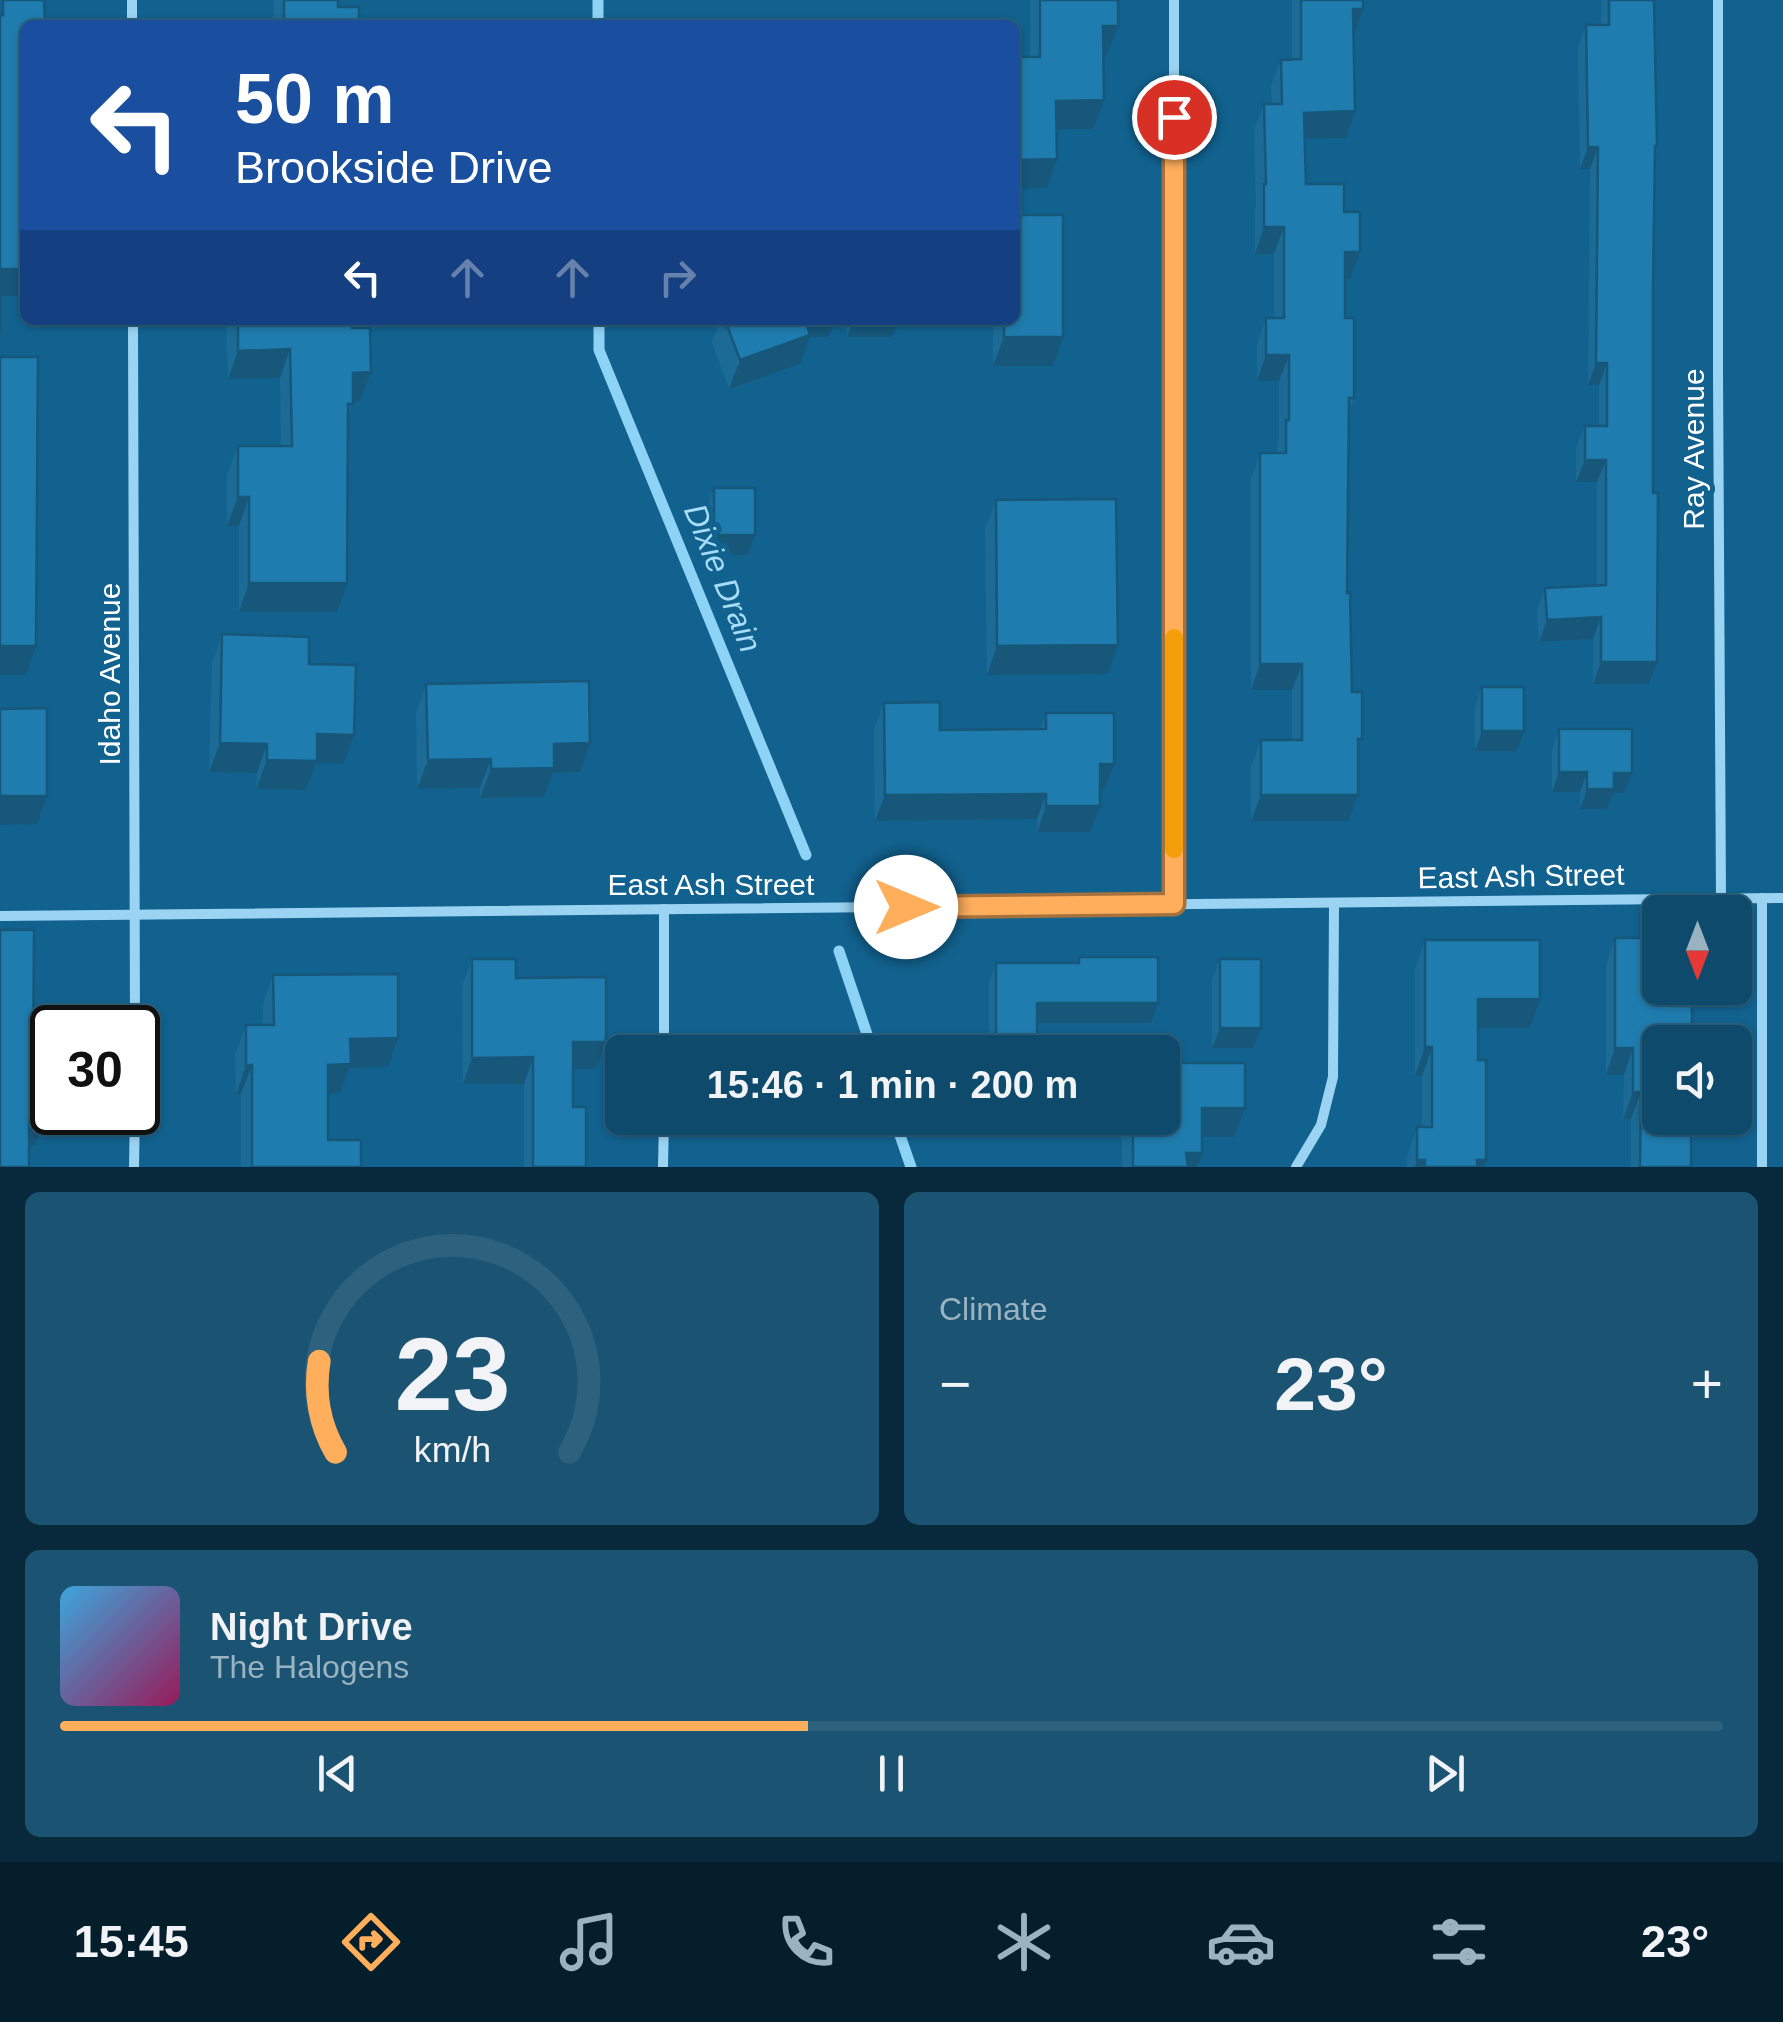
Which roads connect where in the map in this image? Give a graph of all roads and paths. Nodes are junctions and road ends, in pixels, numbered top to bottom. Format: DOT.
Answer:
graph roads {
  1 [pos="1174,0"];
  2 [pos="1718,0"];
  3 [pos="133,325"];
  4 [pos="1722,895"];
  5 [pos="1752,898"];
  6 [pos="1762,898"];
  7 [pos="1783,898"];
  8 [pos="1642,899"];
  9 [pos="1174,904"];
  10 [pos="1334,904"];
  11 [pos="664,909"];
  12 [pos="135,914"];
  13 [pos="0,916"];
  14 [pos="134,1005"];
  15 [pos="664,1035"];
  16 [pos="134,1135"];
  17 [pos="664,1135"];
  18 [pos="134,1167"];
  19 [pos="663,1167"];
  20 [pos="1296,1167"];
  21 [pos="1762,1167"];
  1 -- 9 [label="street"];
  2 -- 4 [label="street, Ray Avenue"];
  3 -- 12 [label="street, Idaho Avenue"];
  5 -- 6 [label="street, East Ash Street"];
  6 -- 7 [label="street, East Ash Street"];
  6 -- 21 [label="street"];
  8 -- 10 [label="street, East Ash Street"];
  9 -- 10 [label="street, East Ash Street"];
  9 -- 11 [label="street, East Ash Street"];
  10 -- 20 [label="street"];
  11 -- 12 [label="street, East Ash Street"];
  11 -- 15 [label="street"];
  12 -- 13 [label="street, East Ash Street"];
  12 -- 14 [label="street, Idaho Avenue"];
  16 -- 18 [label="street"];
  17 -- 19 [label="street"];
}
